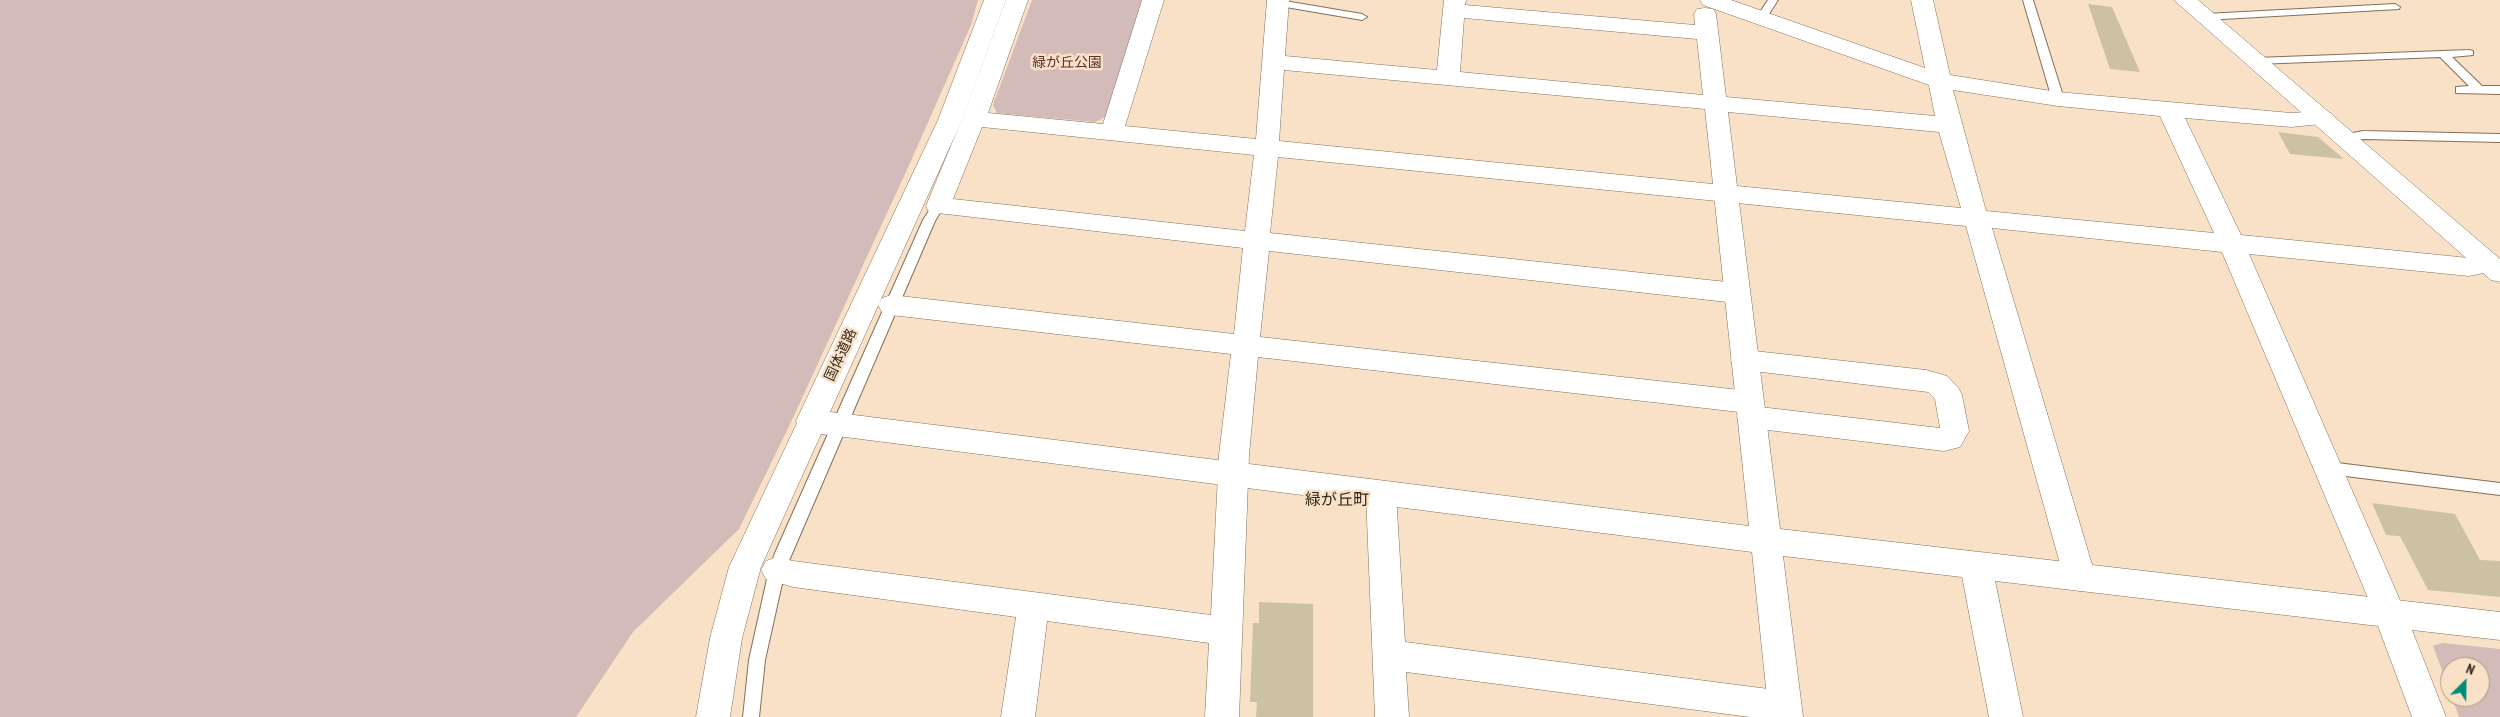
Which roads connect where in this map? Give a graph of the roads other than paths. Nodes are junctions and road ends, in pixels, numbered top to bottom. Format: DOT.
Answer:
graph roads {
  1 [pos="995,0"];
  2 [pos="1017,0"];
  3 [pos="1153,0"];
  4 [pos="1711,0"];
  5 [pos="1922,0"];
  6 [pos="2028,0"];
  7 [pos="2186,0"];
  8 [pos="1278,2"];
  9 [pos="1455,5"];
  10 [pos="2395,7"];
  11 [pos="1767,9"];
  12 [pos="1362,17"];
  13 [pos="2205,17"];
  14 [pos="1707,33"];
  15 [pos="2469,53"];
  16 [pos="2443,54"];
  17 [pos="2256,61"];
  18 [pos="1274,62"];
  19 [pos="1448,78"];
  20 [pos="1938,80"];
  21 [pos="2460,90"];
  22 [pos="2479,90"];
  23 [pos="2500,90"];
  24 [pos="2058,100"];
  25 [pos="1716,103"];
  26 [pos="2169,109"];
  27 [pos="2323,118"];
  28 [pos="974,119"];
  29 [pos="1949,125"];
  30 [pos="1112,132"];
  31 [pos="2346,138"];
  32 [pos="2500,138"];
  33 [pos="1267,148"];
  34 [pos="1726,194"];
  35 [pos="938,206"];
  36 [pos="1977,219"];
  37 [pos="1256,240"];
  38 [pos="2232,244"];
  39 [pos="2495,269"];
  40 [pos="1736,293"];
  41 [pos="891,305"];
  42 [pos="1247,344"];
  43 [pos="1745,360"];
  44 [pos="1750,410"];
  45 [pos="825,422"];
  46 [pos="2329,468"];
  47 [pos="1234,474"];
  48 [pos="2500,489"];
  49 [pos="1381,494"];
  50 [pos="1766,539"];
  51 [pos="1976,566"];
  52 [pos="745,567"];
  53 [pos="777,570"];
  54 [pos="2080,578"];
  55 [pos="1033,607"];
  56 [pos="2390,614"];
  57 [pos="2500,626"];
  58 [pos="1225,630"];
  59 [pos="1388,655"];
  60 [pos="1782,714"];
  61 [pos="713,717"];
  62 [pos="751,717"];
  63 [pos="1018,717"];
  64 [pos="1222,717"];
  65 [pos="1392,717"];
  66 [pos="2006,717"];
  67 [pos="2428,717"];
  1 -- 45 [label="street, 国体道路"];
  2 -- 28 [label="street"];
  3 -- 30 [label="street"];
  4 -- 11 [label="street"];
  4 -- 14 [label="street"];
  5 -- 20 [label="street"];
  6 -- 24 [label="lane"];
  7 -- 13 [label="street"];
  8 -- 12 [label="lane"];
  8 -- 18 [label="street"];
  9 -- 14 [label="street"];
  9 -- 19 [label="street"];
  10 -- 13 [label="lane"];
  11 -- 20 [label="street"];
  13 -- 17 [label="street"];
  14 -- 25 [label="street"];
  15 -- 16 [label="lane"];
  16 -- 17 [label="lane"];
  16 -- 22 [label="lane"];
  17 -- 27 [label="street"];
  18 -- 19 [label="street"];
  18 -- 33 [label="street"];
  19 -- 25 [label="street"];
  20 -- 24 [label="street"];
  20 -- 29 [label="street"];
  21 -- 22 [label="lane"];
  22 -- 23 [label="lane"];
  24 -- 26 [label="street"];
  25 -- 29 [label="street"];
  25 -- 34 [label="street"];
  26 -- 27 [label="street"];
  26 -- 38 [label="street"];
  27 -- 31 [label="street"];
  28 -- 30 [label="street"];
  28 -- 35 [label="street"];
  29 -- 36 [label="street"];
  30 -- 33 [label="street"];
  31 -- 32 [label="lane"];
  31 -- 39 [label="street"];
  33 -- 34 [label="street"];
  33 -- 37 [label="street"];
  34 -- 36 [label="street"];
  34 -- 40 [label="street"];
  35 -- 37 [label="street"];
  35 -- 41 [label="lane"];
  36 -- 38 [label="street"];
  36 -- 54 [label="street"];
  37 -- 40 [label="street"];
  37 -- 42 [label="street"];
  38 -- 39 [label="street"];
  38 -- 46 [label="street"];
  40 -- 43 [label="street"];
  41 -- 42 [label="street"];
  41 -- 45 [label="lane"];
  42 -- 44 [label="street"];
  42 -- 47 [label="street"];
  43 -- 44 [label="street"];
  43 -- 44 [label="street"];
  44 -- 50 [label="street"];
  45 -- 47 [label="street"];
  45 -- 52 [label="street, 国体道路"];
  45 -- 53 [label="lane"];
  46 -- 48 [label="lane"];
  46 -- 56 [label="street"];
  47 -- 49 [label="street"];
  47 -- 58 [label="street"];
  49 -- 50 [label="street"];
  49 -- 59 [label="street"];
  50 -- 51 [label="street"];
  50 -- 60 [label="street"];
  51 -- 54 [label="street"];
  51 -- 66 [label="street"];
  52 -- 53 [label="lane"];
  52 -- 61 [label="street, 国体道路"];
  53 -- 55 [label="street"];
  53 -- 62 [label="lane"];
  54 -- 56 [label="street"];
  55 -- 58 [label="street"];
  55 -- 63 [label="street"];
  56 -- 57 [label="street"];
  56 -- 67 [label="street"];
  58 -- 64 [label="street"];
  59 -- 60 [label="street"];
  59 -- 65 [label="street"];
}
